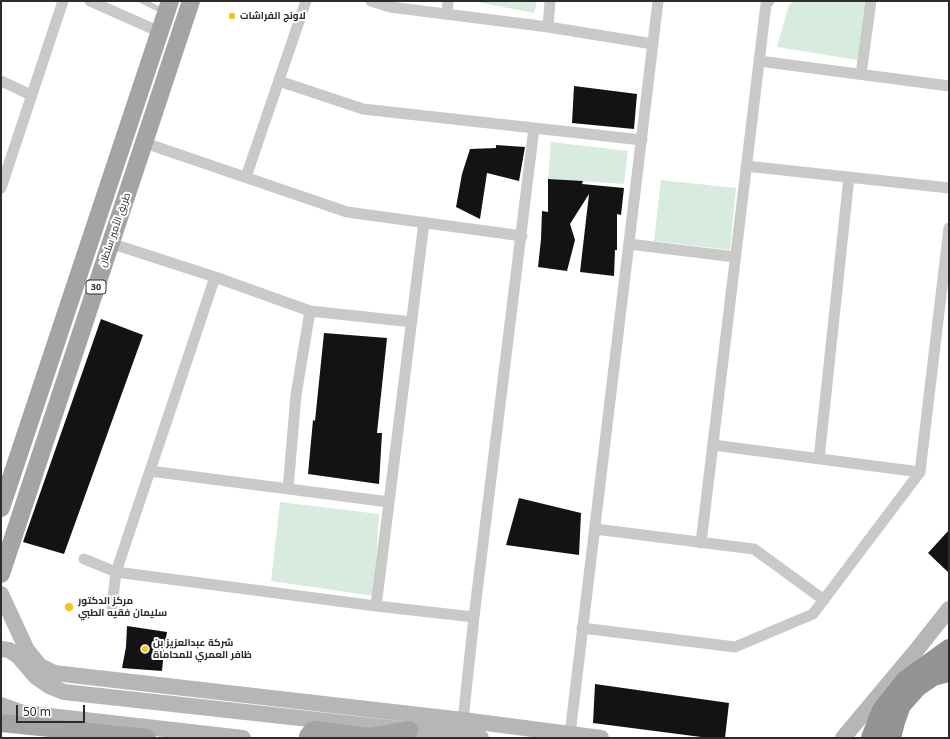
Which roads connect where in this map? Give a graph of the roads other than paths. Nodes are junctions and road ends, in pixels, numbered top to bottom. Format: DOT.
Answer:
graph roads {
  1 [pos="62,1"];
  2 [pos="142,1"];
  3 [pos="191,1"];
  4 [pos="306,1"];
  5 [pos="371,1"];
  6 [pos="448,1"];
  7 [pos="550,1"];
  8 [pos="658,1"];
  9 [pos="769,1"];
  10 [pos="871,1"];
  11 [pos="93,2"];
  12 [pos="168,7"];
  13 [pos="447,14"];
  14 [pos="548,27"];
  15 [pos="160,32"];
  16 [pos="653,44"];
  17 [pos="759,61"];
  18 [pos="862,74"];
  19 [pos="279,80"];
  20 [pos="1,82"];
  21 [pos="949,86"];
  22 [pos="31,95"];
  23 [pos="534,128"];
  24 [pos="642,140"];
  25 [pos="144,143"];
  26 [pos="746,166"];
  27 [pos="246,177"];
  28 [pos="849,177"];
  29 [pos="1,188"];
  30 [pos="949,188"];
  31 [pos="424,222"];
  32 [pos="949,228"];
  33 [pos="522,236"];
  34 [pos="110,243"];
  35 [pos="629,244"];
  36 [pos="736,258"];
  37 [pos="215,277"];
  38 [pos="310,311"];
  39 [pos="412,322"];
  40 [pos="713,445"];
  41 [pos="819,459"];
  42 [pos="150,471"];
  43 [pos="920,472"];
  44 [pos="288,489"];
  45 [pos="389,502"];
  46 [pos="1,508"];
  47 [pos="594,529"];
  48 [pos="701,543"];
  49 [pos="84,559"];
  50 [pos="116,572"];
  51 [pos="1,574"];
  52 [pos="1,594"];
  53 [pos="824,600"];
  54 [pos="112,606"];
  55 [pos="376,606"];
  56 [pos="949,609"];
  57 [pos="474,617"];
  58 [pos="582,628"];
  59 [pos="949,628"];
  60 [pos="1,649"];
  61 [pos="949,649"];
  62 [pos="915,652"];
  63 [pos="949,672"];
  64 [pos="1,705"];
  65 [pos="463,720"];
  66 [pos="1,723"];
  67 [pos="409,730"];
  68 [pos="570,734"];
  69 [pos="148,738"];
  70 [pos="243,738"];
  71 [pos="308,738"];
  72 [pos="481,738"];
  73 [pos="601,738"];
  74 [pos="843,738"];
  75 [pos="871,738"];
  76 [pos="891,738"];
  1 -- 22 [label="street"];
  2 -- 12 [label="lane"];
  3 -- 25 [label="main road, طريق الأمير سلطان / 30"];
  4 -- 19 [label="street"];
  5 -- 13 [label="street"];
  6 -- 13 [label="street"];
  7 -- 14 [label="street"];
  8 -- 16 [label="street"];
  9 -- 17 [label="street"];
  10 -- 18 [label="street"];
  11 -- 15 [label="street"];
  12 -- 15 [label="main road, طريق الأمير سلطان / 30"];
  13 -- 14 [label="street"];
  14 -- 16 [label="street"];
  15 -- 46 [label="main road, طريق الأمير سلطان / 30"];
  16 -- 24 [label="street"];
  17 -- 18 [label="street"];
  17 -- 26 [label="street"];
  18 -- 21 [label="street"];
  19 -- 23 [label="street"];
  19 -- 27 [label="street"];
  20 -- 22 [label="street"];
  22 -- 29 [label="street"];
  23 -- 24 [label="street"];
  23 -- 33 [label="street"];
  24 -- 35 [label="street"];
  25 -- 27 [label="street"];
  25 -- 34 [label="main road, طريق الأمير سلطان / 30"];
  26 -- 28 [label="street"];
  26 -- 36 [label="street"];
  27 -- 31 [label="street"];
  28 -- 30 [label="street"];
  28 -- 41 [label="street"];
  31 -- 33 [label="street"];
  31 -- 39 [label="street"];
  32 -- 43 [label="street"];
  33 -- 57 [label="street"];
  34 -- 37 [label="street"];
  34 -- 51 [label="main road, طريق الأمير سلطان / 30"];
  35 -- 36 [label="street"];
  35 -- 47 [label="street"];
  36 -- 40 [label="street"];
  37 -- 38 [label="street"];
  37 -- 42 [label="street"];
  38 -- 39 [label="street"];
  38 -- 44 [label="street"];
  39 -- 45 [label="street"];
  40 -- 41 [label="street"];
  40 -- 48 [label="street"];
  41 -- 43 [label="street"];
  42 -- 44 [label="street"];
  42 -- 50 [label="street"];
  43 -- 53 [label="street"];
  44 -- 45 [label="street"];
  45 -- 55 [label="street"];
  47 -- 48 [label="street"];
  47 -- 58 [label="street"];
  48 -- 53 [label="street"];
  49 -- 50 [label="street"];
  50 -- 54 [label="street"];
  50 -- 55 [label="street"];
  52 -- 65 [label="main road"];
  53 -- 58 [label="street"];
  55 -- 57 [label="street"];
  56 -- 62 [label="main road"];
  57 -- 65 [label="street"];
  58 -- 68 [label="street"];
  59 -- 62 [label="main road"];
  60 -- 67 [label="main road"];
  61 -- 75 [label="highway"];
  62 -- 74 [label="main road"];
  63 -- 76 [label="highway"];
  64 -- 70 [label="main road"];
  65 -- 68 [label="main road"];
  66 -- 69 [label="main road"];
  67 -- 71 [label="main road"];
  67 -- 72 [label="main road"];
  68 -- 73 [label="main road"];
}
